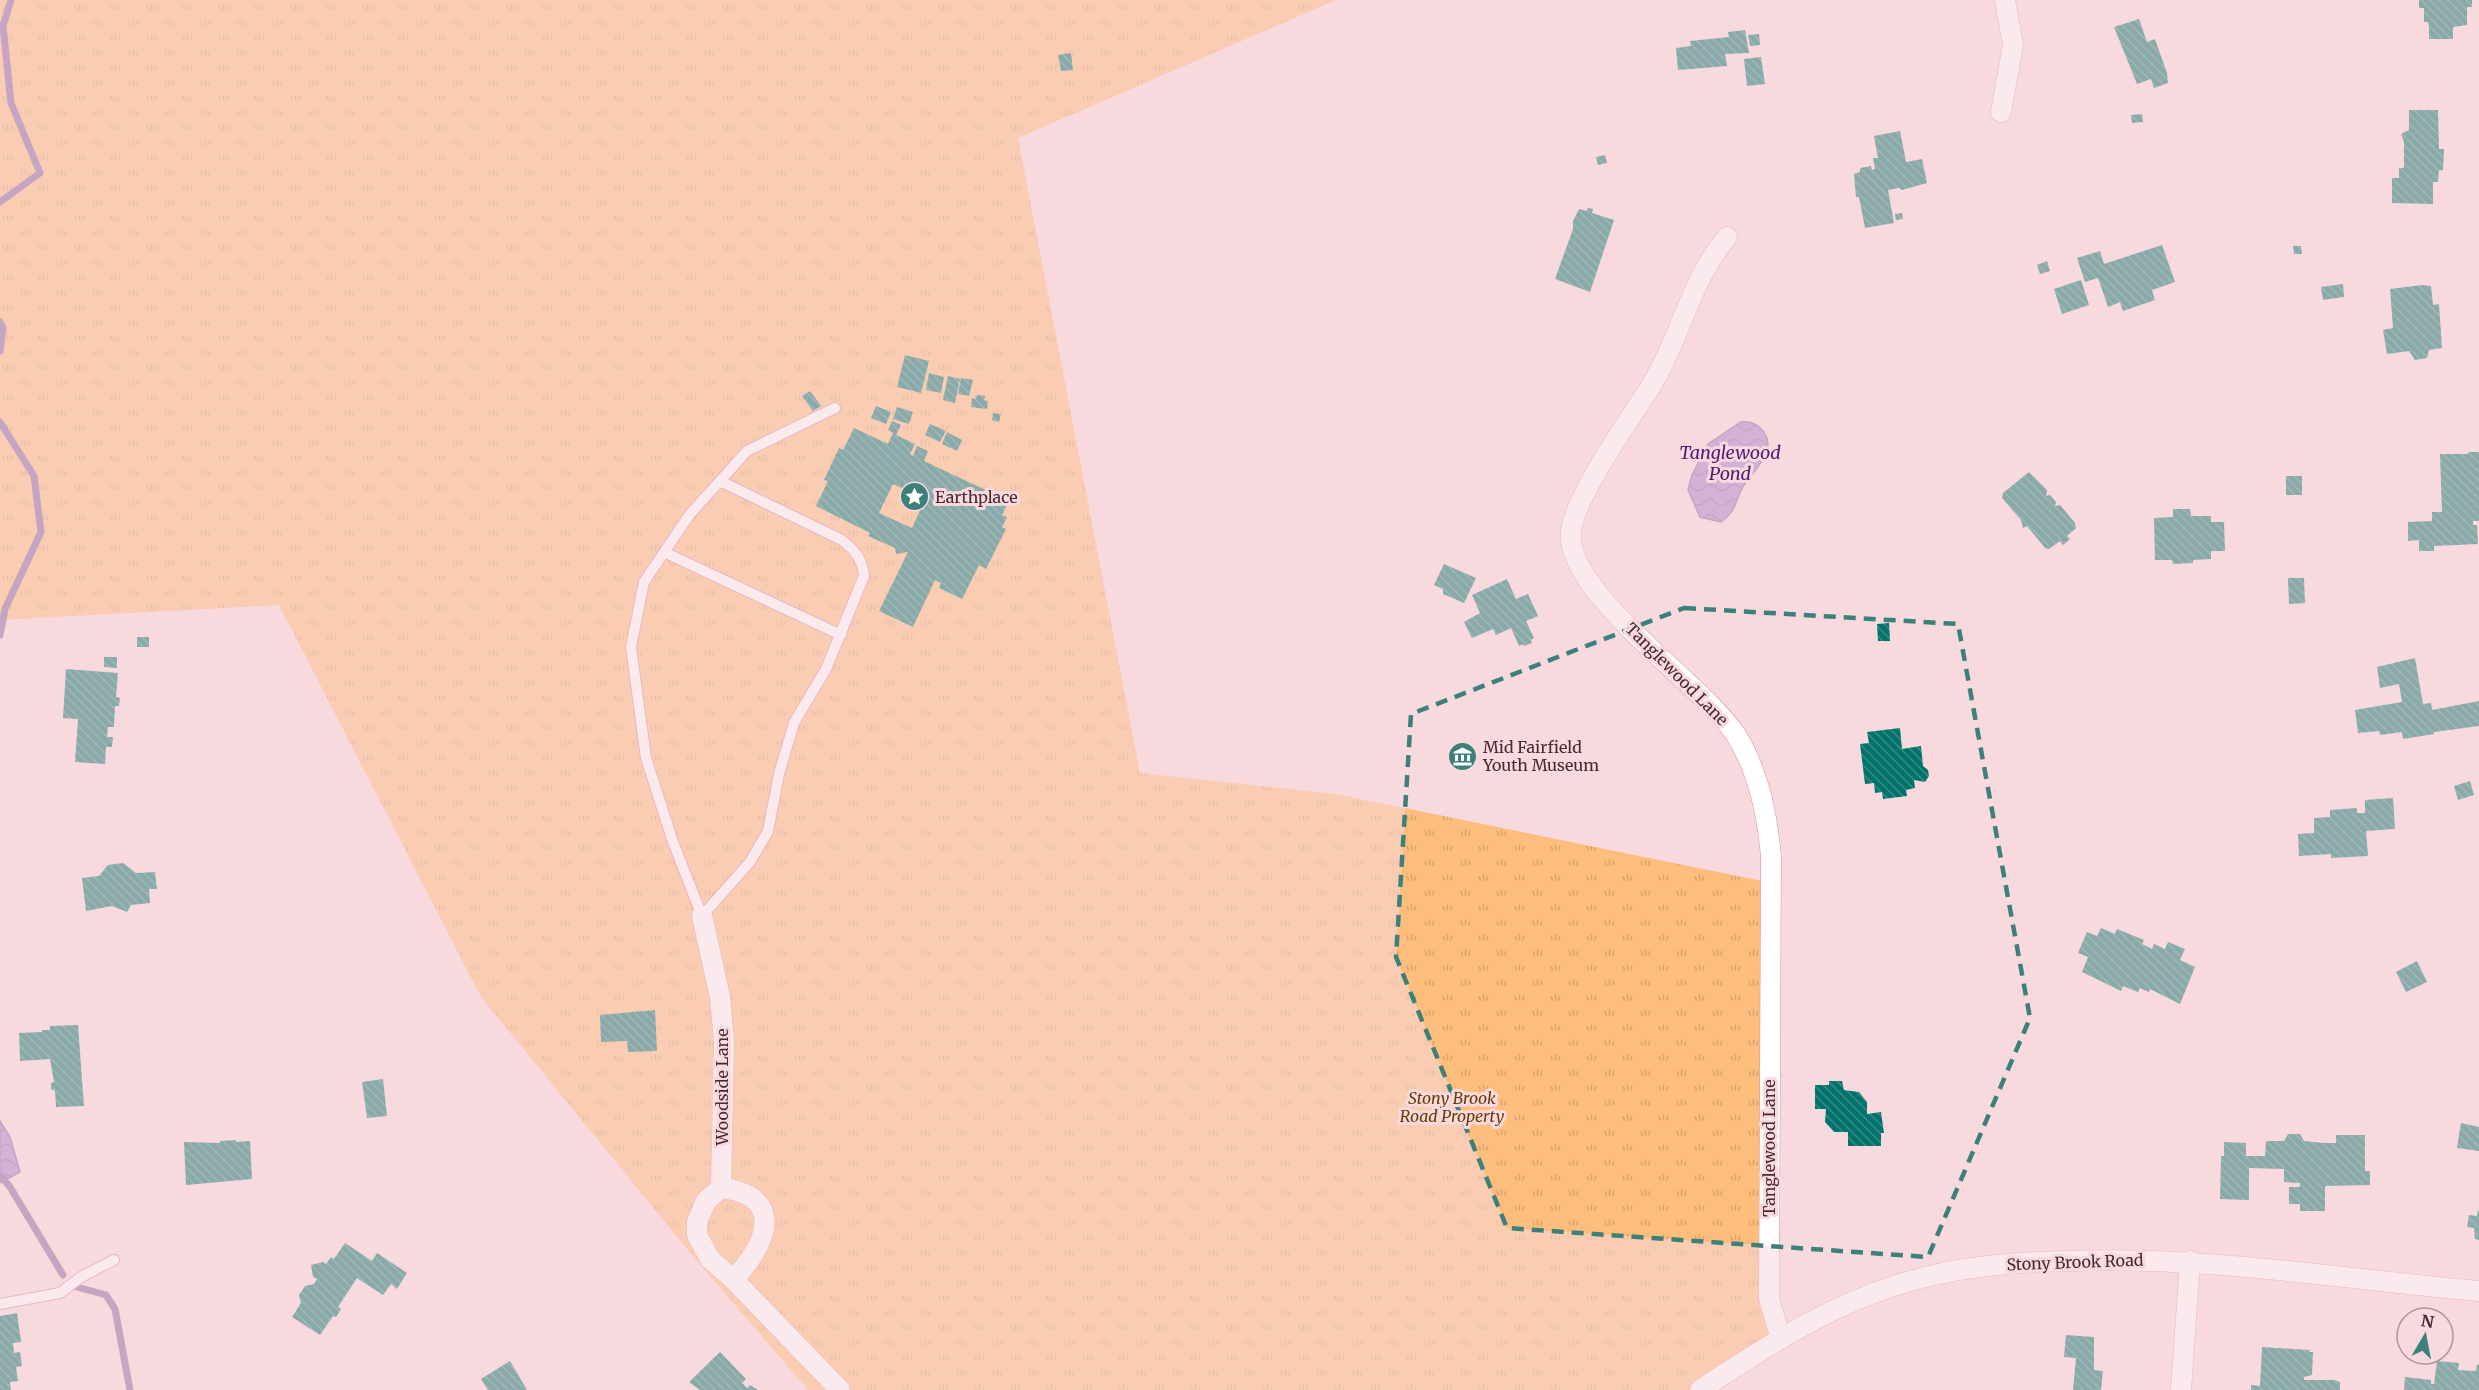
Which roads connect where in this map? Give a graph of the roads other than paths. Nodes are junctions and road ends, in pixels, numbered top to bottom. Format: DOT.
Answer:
graph roads {
  1 [pos="2006,0"];
  2 [pos="2001,112"];
  3 [pos="1727,237"];
  4 [pos="835,408"];
  5 [pos="720,481"];
  6 [pos="666,553"];
  7 [pos="841,635"];
  8 [pos="702,916"];
  9 [pos="721,1188"];
  10 [pos="114,1260"];
  11 [pos="2190,1261"];
  12 [pos="733,1279"];
  13 [pos="2479,1290"];
  14 [pos="0,1304"];
  15 [pos="1781,1339"];
  16 [pos="840,1390"];
  17 [pos="1700,1390"];
  18 [pos="2181,1390"];
  1 -- 2 [label="street"];
  3 -- 15 [label="street, Tanglewood Lane"];
  4 -- 5 [label="lane"];
  5 -- 6 [label="lane"];
  5 -- 7 [label="lane"];
  6 -- 7 [label="lane"];
  6 -- 8 [label="lane"];
  7 -- 8 [label="lane"];
  8 -- 9 [label="street, Woodside Lane"];
  9 -- 12 [label="street"];
  9 -- 12 [label="street"];
  10 -- 14 [label="lane"];
  11 -- 13 [label="street, Stony Brook Road"];
  11 -- 15 [label="street, Stony Brook Road"];
  11 -- 18 [label="street"];
  12 -- 16 [label="street"];
  15 -- 17 [label="street, Stony Brook Road"];
}
